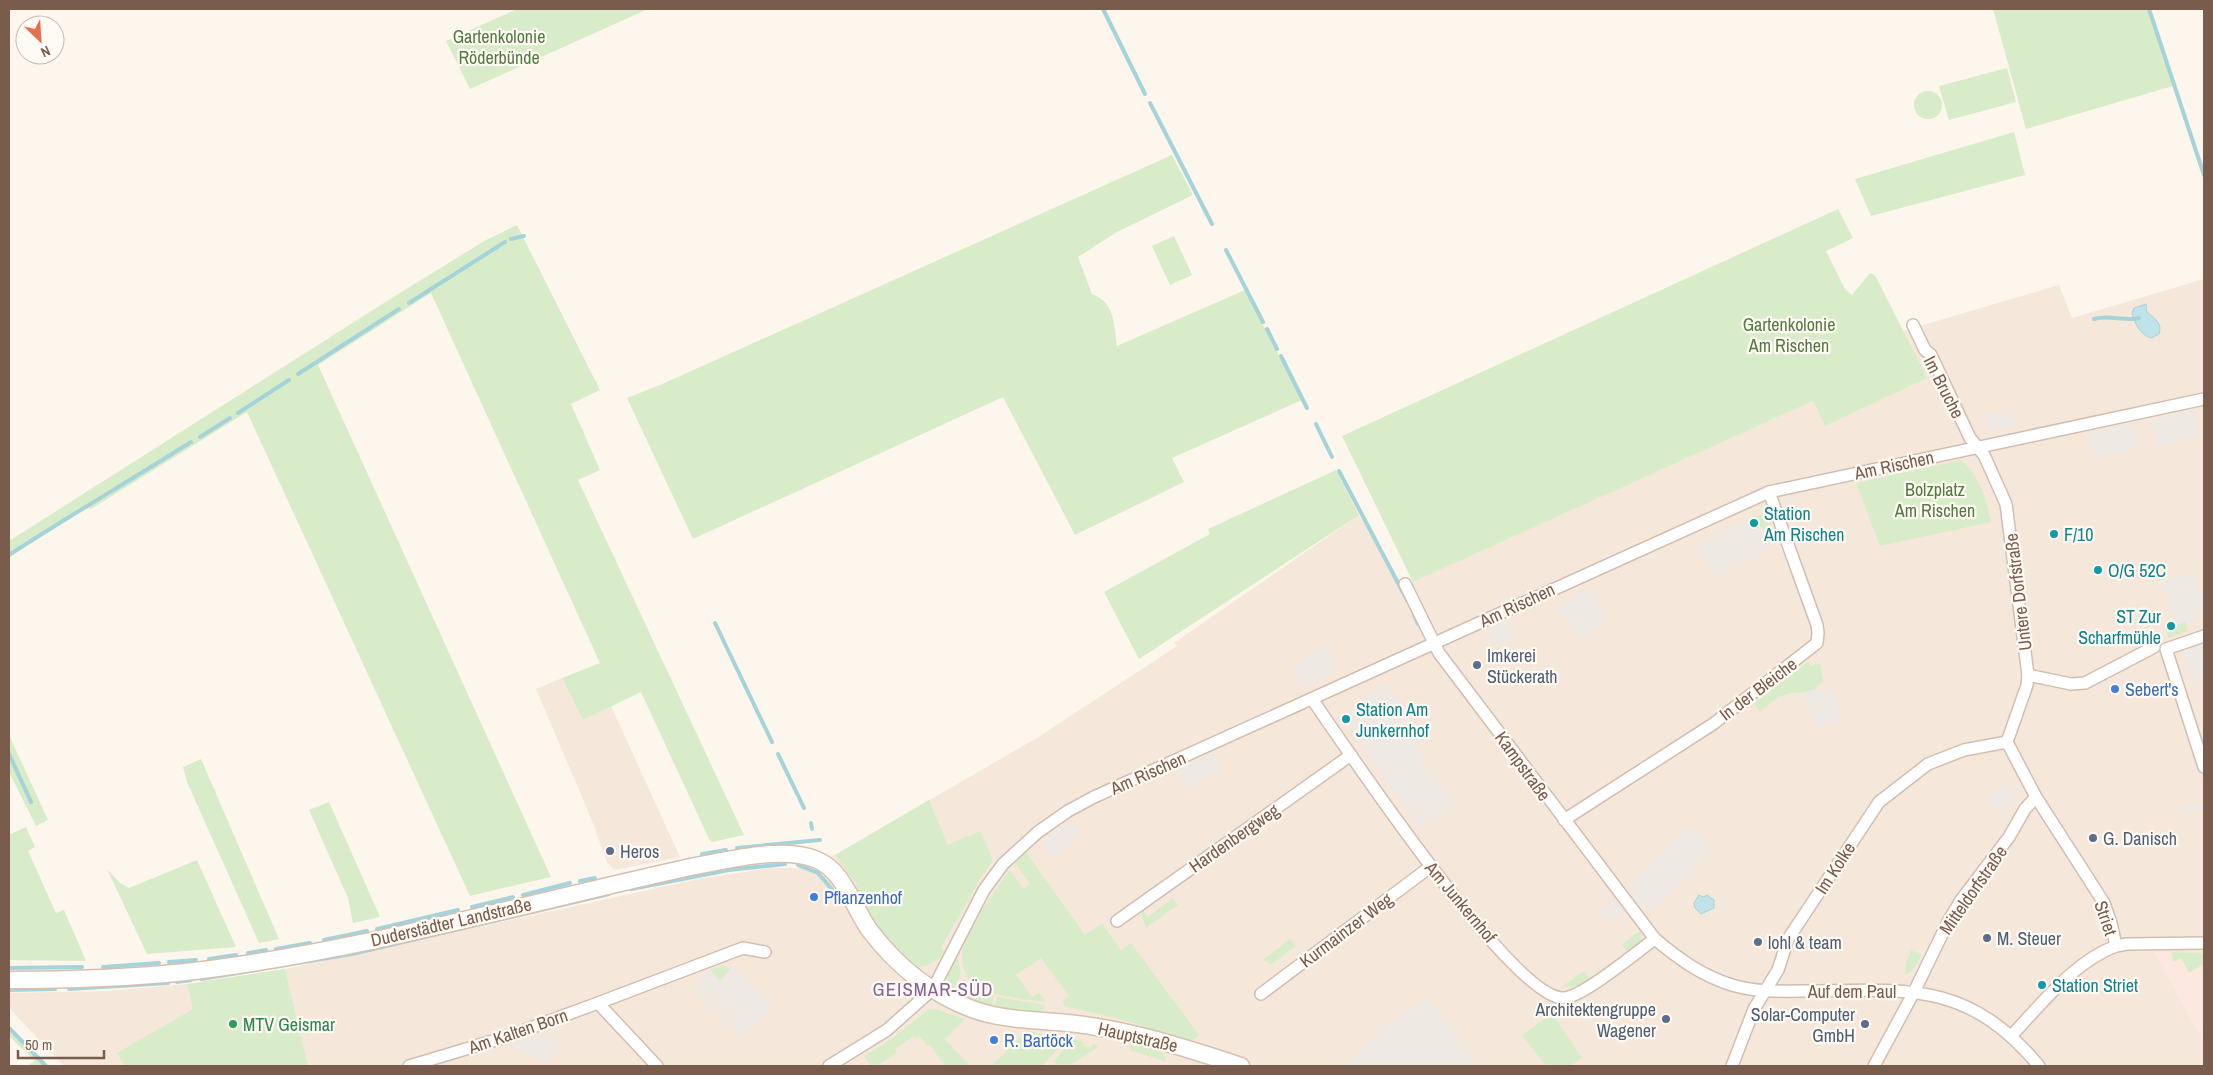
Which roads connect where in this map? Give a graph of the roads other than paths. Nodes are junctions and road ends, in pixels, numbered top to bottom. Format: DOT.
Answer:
graph roads {
  1 [pos="1913,325"];
  2 [pos="2204,399"];
  3 [pos="1977,447"];
  4 [pos="1769,492"];
  5 [pos="1405,584"];
  6 [pos="2204,636"];
  7 [pos="1434,643"];
  8 [pos="2154,647"];
  9 [pos="2028,675"];
  10 [pos="1312,699"];
  11 [pos="2007,742"];
  12 [pos="1351,756"];
  13 [pos="2204,767"];
  14 [pos="2036,798"];
  15 [pos="1564,820"];
  16 [pos="1430,867"];
  17 [pos="861,916"];
  18 [pos="1117,921"];
  19 [pos="1654,939"];
  20 [pos="2204,943"];
  21 [pos="2116,946"];
  22 [pos="765,952"];
  23 [pos="9,980"];
  24 [pos="933,989"];
  25 [pos="1765,992"];
  26 [pos="1914,992"];
  27 [pos="1261,994"];
  28 [pos="598,1003"];
  29 [pos="2011,1036"];
  30 [pos="409,1066"];
  31 [pos="657,1066"];
  32 [pos="828,1066"];
  33 [pos="1241,1066"];
  34 [pos="1732,1066"];
  35 [pos="1874,1066"];
  36 [pos="2038,1066"];
  1 -- 3 [label="street, Im Bruche"];
  2 -- 3 [label="street, Am Rischen"];
  3 -- 4 [label="street, Am Rischen"];
  3 -- 9 [label="street, Untere Dorfstraße"];
  4 -- 7 [label="street, Am Rischen"];
  4 -- 15 [label="street, In der Bleiche"];
  5 -- 7 [label="street, Kampstraße"];
  6 -- 13 [label="street"];
  7 -- 10 [label="street, Am Rischen"];
  7 -- 15 [label="street, Kampstraße"];
  8 -- 9 [label="street"];
  9 -- 11 [label="street, Untere Dorfstraße"];
  10 -- 12 [label="street, Am Junkernhof"];
  10 -- 24 [label="street, Am Rischen"];
  11 -- 14 [label="street, Striet"];
  11 -- 25 [label="street, Im Kolke"];
  12 -- 16 [label="street, Am Junkernhof"];
  12 -- 18 [label="street, Hardenbergweg"];
  14 -- 21 [label="street, Striet"];
  14 -- 26 [label="street, Mitteldorfstraße"];
  15 -- 19 [label="street, Kampstraße"];
  16 -- 19 [label="street, Am Junkernhof"];
  16 -- 27 [label="street, Kurmainzer Weg"];
  17 -- 23 [label="main road, Duderstädter Landstraße"];
  17 -- 24 [label="main road, Hauptstraße"];
  19 -- 25 [label="street, Auf dem Paul"];
  20 -- 21 [label="street"];
  21 -- 29 [label="street, Striet"];
  22 -- 28 [label="street, Am Kalten Born"];
  24 -- 32 [label="street"];
  24 -- 33 [label="main road, Hauptstraße"];
  25 -- 26 [label="street, Auf dem Paul"];
  25 -- 34 [label="street, Im Kolke"];
  26 -- 29 [label="street, Auf dem Paul"];
  26 -- 35 [label="street, Mitteldorfstraße"];
  28 -- 30 [label="street, Am Kalten Born"];
  28 -- 31 [label="street"];
  29 -- 36 [label="street, Auf dem Paul"];
}
